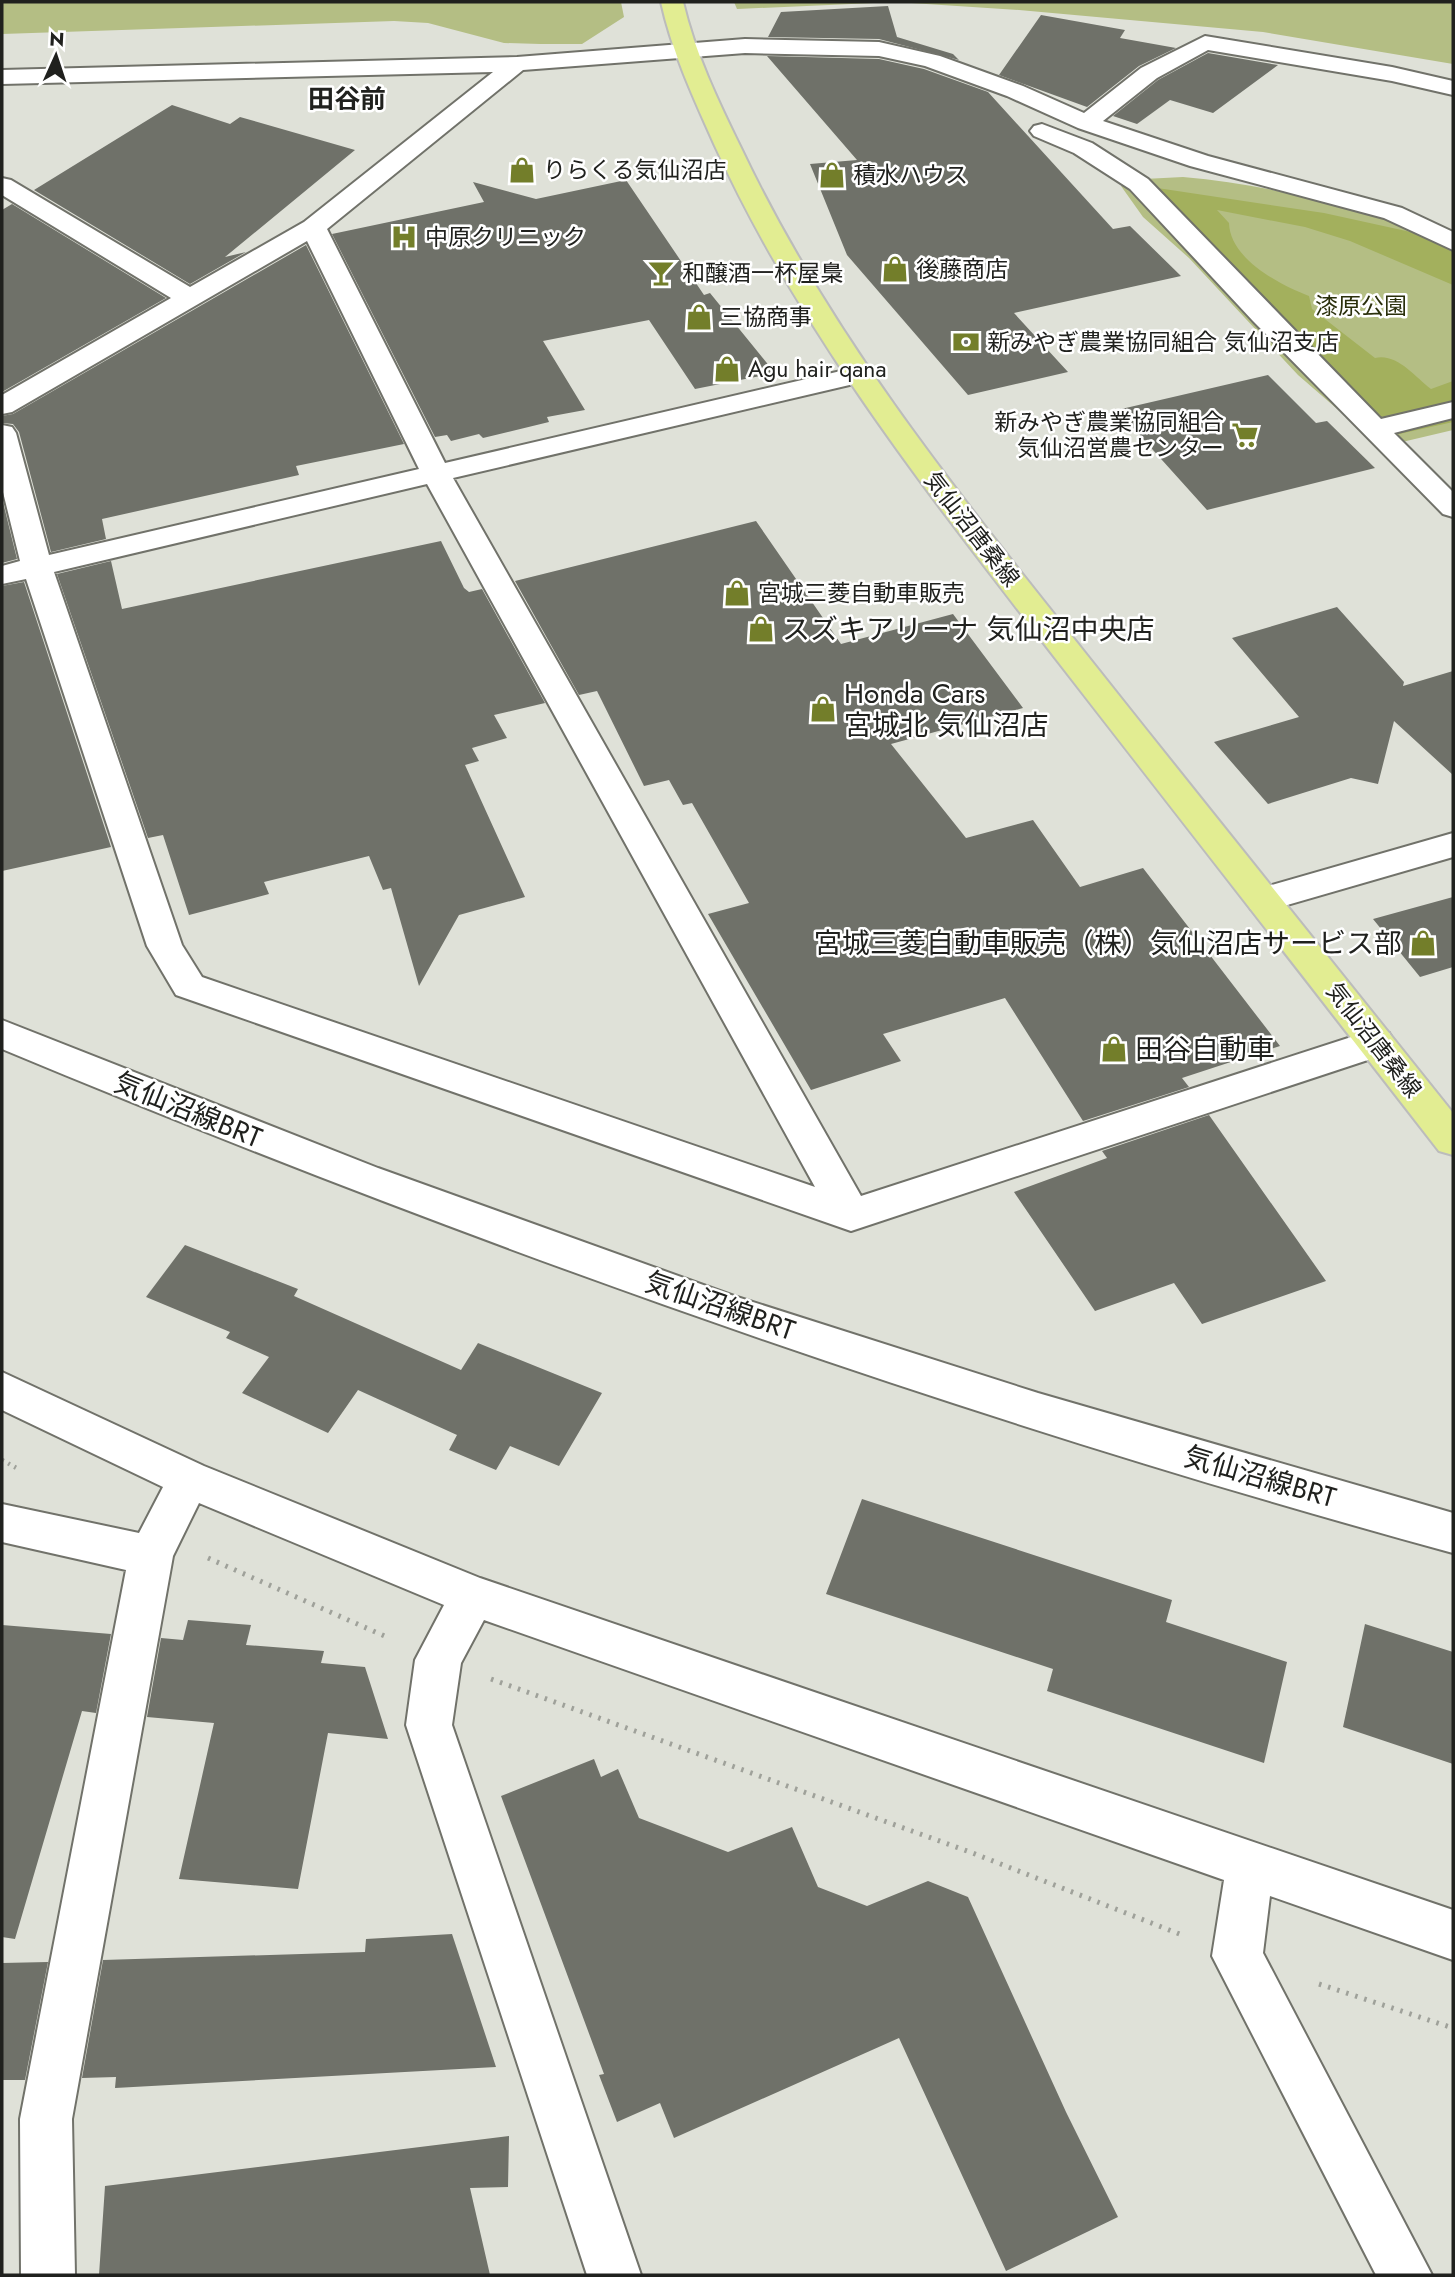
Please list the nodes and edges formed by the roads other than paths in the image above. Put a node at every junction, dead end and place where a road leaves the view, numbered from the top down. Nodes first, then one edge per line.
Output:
1 (672, 4) edge
2 (686, 50) junction
3 (517, 64) junction
4 (2, 77) edge
5 (1453, 88) edge
6 (1086, 123) junction
7 (1025, 124) dead end
8 (2, 185) edge
9 (313, 227) junction
10 (1446, 238) edge
11 (190, 298) junction
12 (858, 375) junction
13 (2, 406) edge
14 (1453, 410) edge
15 (1374, 429) junction
16 (2, 433) edge
17 (436, 474) junction
18 (1453, 508) edge
19 (37, 566) junction
20 (2, 575) edge
21 (1453, 845) edge
22 (1263, 900) junction
23 (2, 1034) edge
24 (1376, 1043) junction
25 (1453, 1140) edge
26 (851, 1215) junction
27 (2, 1390) edge
28 (189, 1479) junction
29 (2, 1523) edge
30 (1453, 1533) edge
31 (155, 1546) junction
32 (472, 1596) junction
33 (1250, 1867) junction
34 (1453, 1935) edge
35 (48, 2275) edge
36 (614, 2275) edge
37 (1405, 2275) edge

1 - 2 main road, 気仙沼唐桑線
2 - 3 street
2 - 6 street
2 - 12 main road, 気仙沼唐桑線
3 - 4 street
3 - 9 street
5 - 6 street
6 - 10 street
7 - 15 street
8 - 11 street
9 - 11 street
9 - 17 street
11 - 13 street
12 - 17 street
12 - 22 main road, 気仙沼唐桑線
14 - 15 street
15 - 18 street
16 - 19 street
17 - 19 street
17 - 26 street
19 - 20 street
19 - 26 street
21 - 22 street
22 - 24 main road, 気仙沼唐桑線
23 - 30 street, 気仙沼線BRT
24 - 25 main road, 気仙沼唐桑線
24 - 26 street
27 - 28 street
28 - 31 street
28 - 32 street
29 - 31 street
31 - 35 street
32 - 33 street
32 - 36 street
33 - 34 street
33 - 37 street

